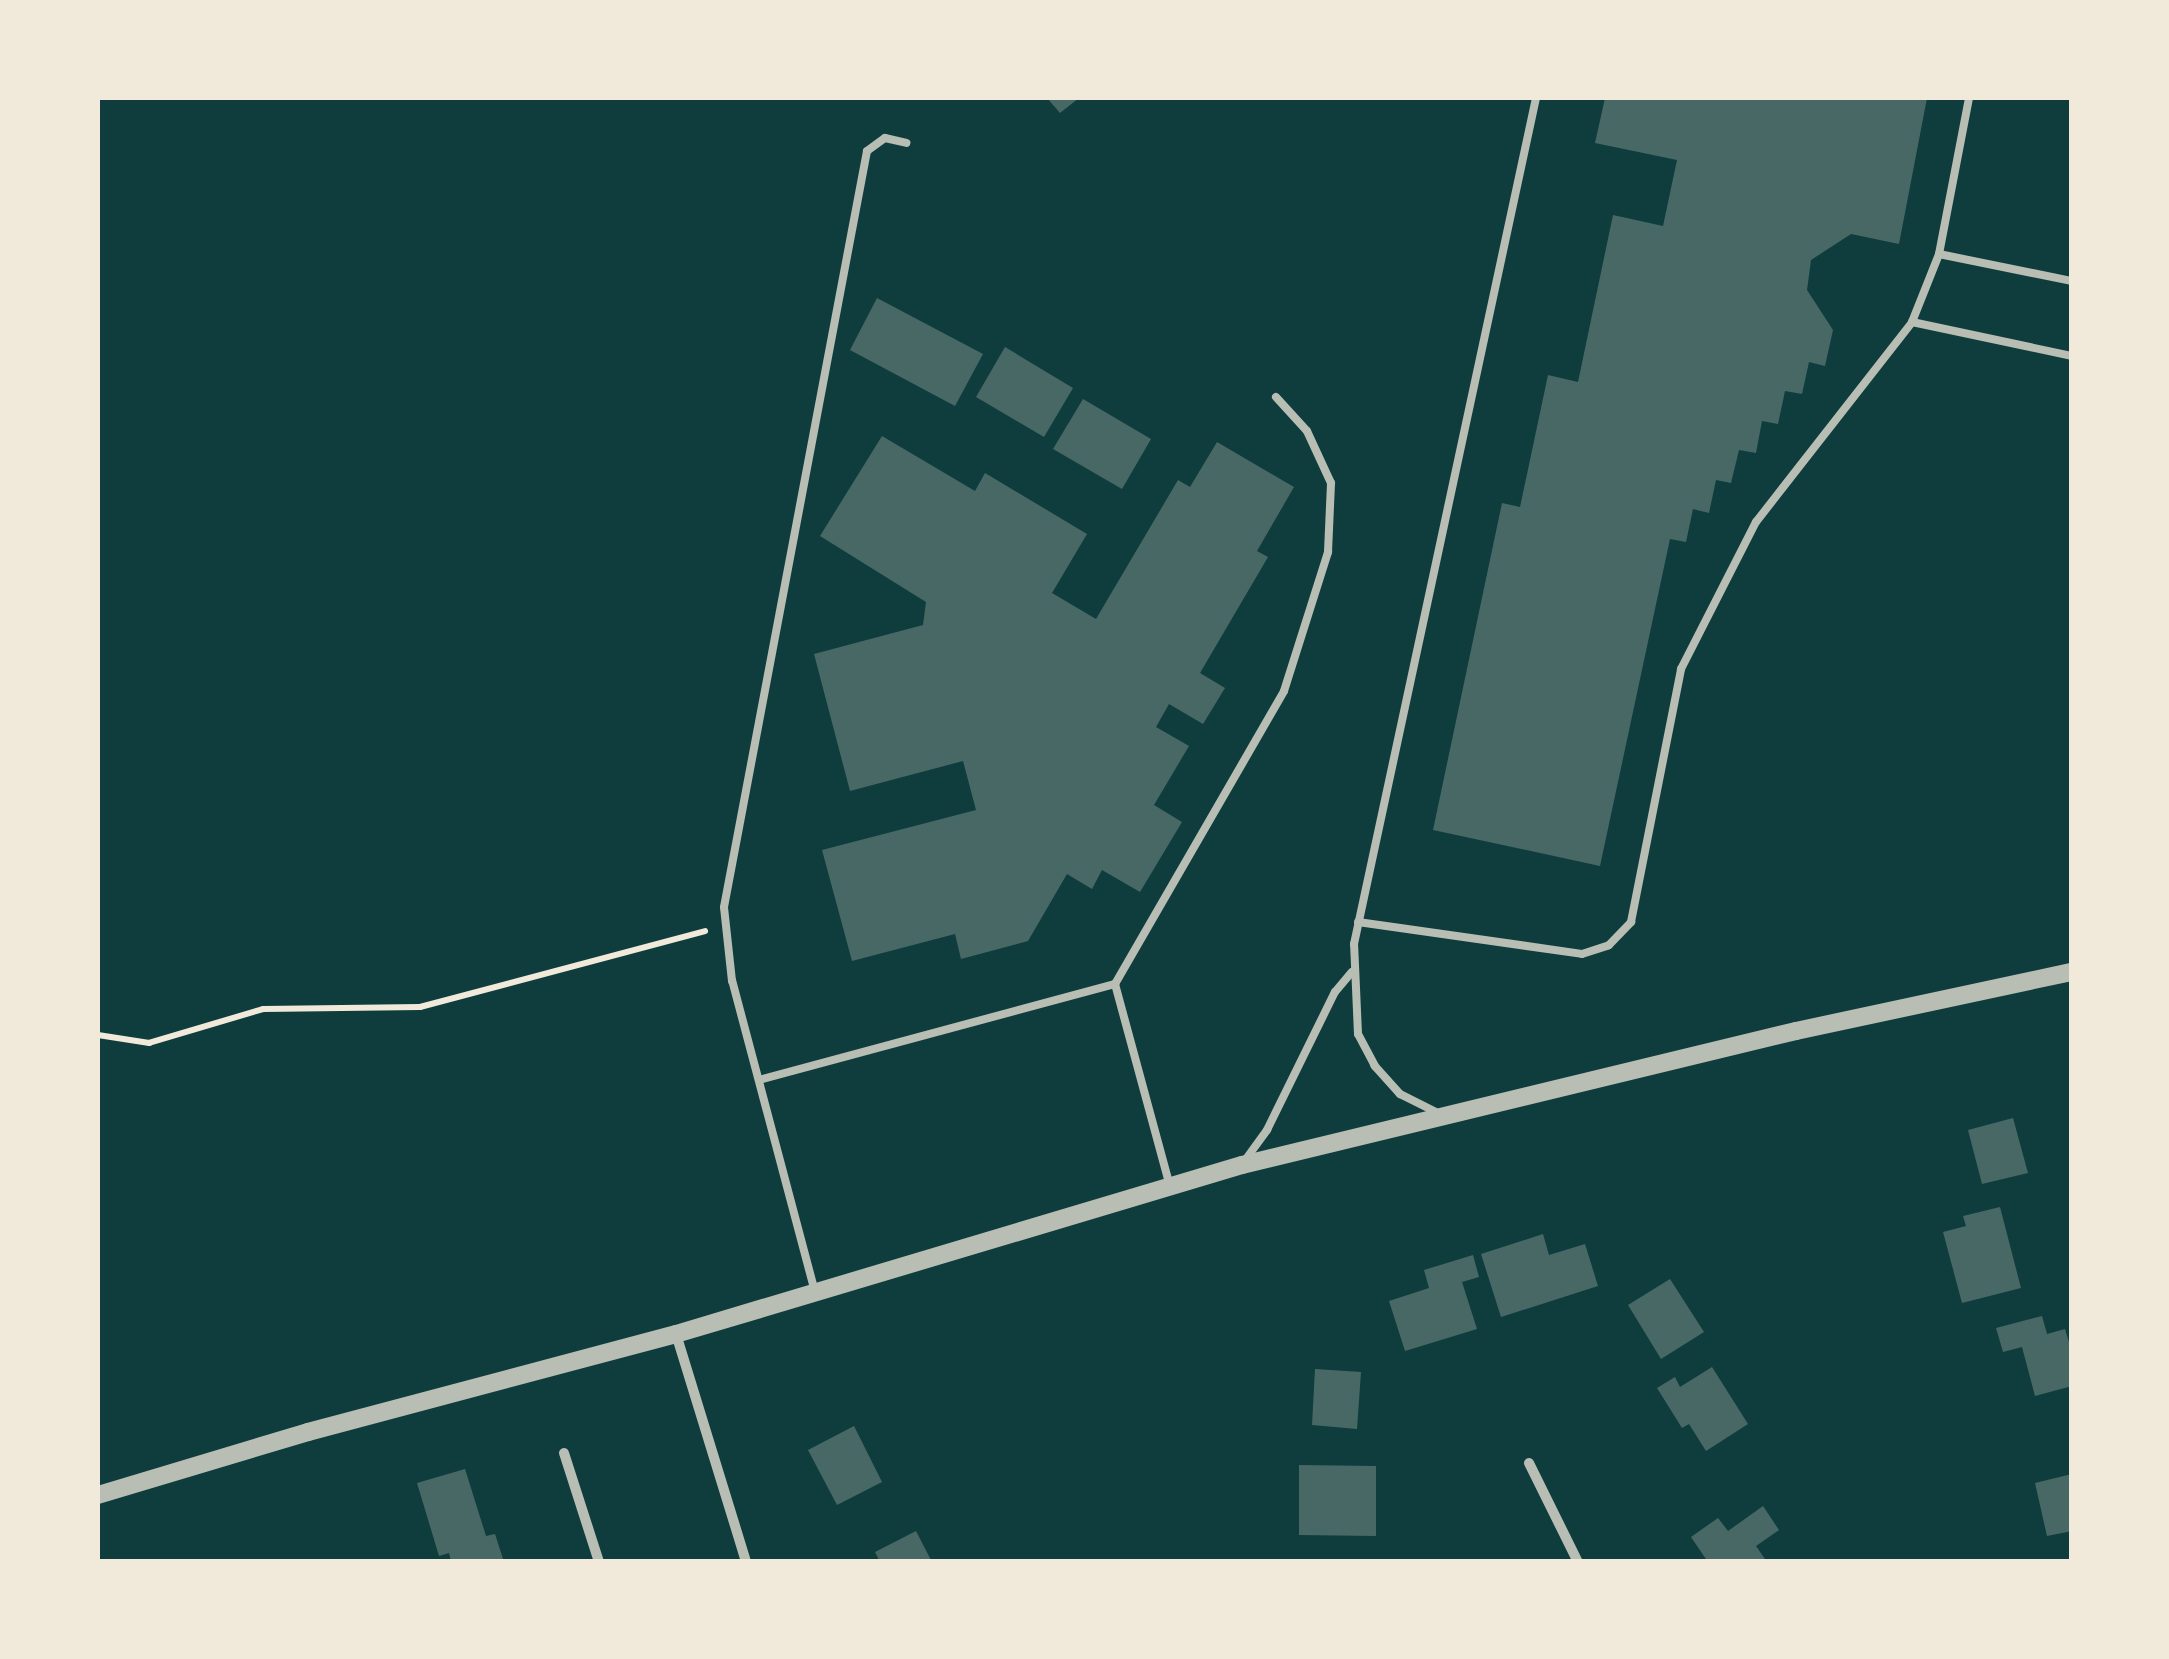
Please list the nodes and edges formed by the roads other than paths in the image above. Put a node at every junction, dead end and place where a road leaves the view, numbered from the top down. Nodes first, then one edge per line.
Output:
1 (1536, 98) edge
2 (1969, 98) edge
3 (906, 143) dead end
4 (1939, 254) junction
5 (2072, 281) edge
6 (1912, 322) junction
7 (2072, 356) edge
8 (1276, 398) dead end
9 (1358, 922) junction
10 (1352, 972) junction
11 (2072, 972) edge
12 (1115, 984) junction
13 (758, 1080) junction
14 (1444, 1116) junction
15 (1242, 1165) junction
16 (1170, 1186) junction
17 (814, 1292) junction
18 (676, 1334) junction
19 (564, 1453) dead end
20 (1530, 1462) dead end
21 (98, 1495) edge
22 (599, 1562) edge
23 (746, 1562) edge
24 (1578, 1562) edge

1 - 9 lane
2 - 4 lane
3 - 13 lane
4 - 5 lane
4 - 6 lane
6 - 7 lane
6 - 9 lane
8 - 12 lane
9 - 10 lane
10 - 14 lane
10 - 15 lane
11 - 14 street
12 - 13 lane
12 - 16 lane
13 - 17 lane
14 - 15 street
15 - 16 street
16 - 17 street
17 - 18 street
18 - 21 street
18 - 23 street
19 - 22 street
20 - 24 street

